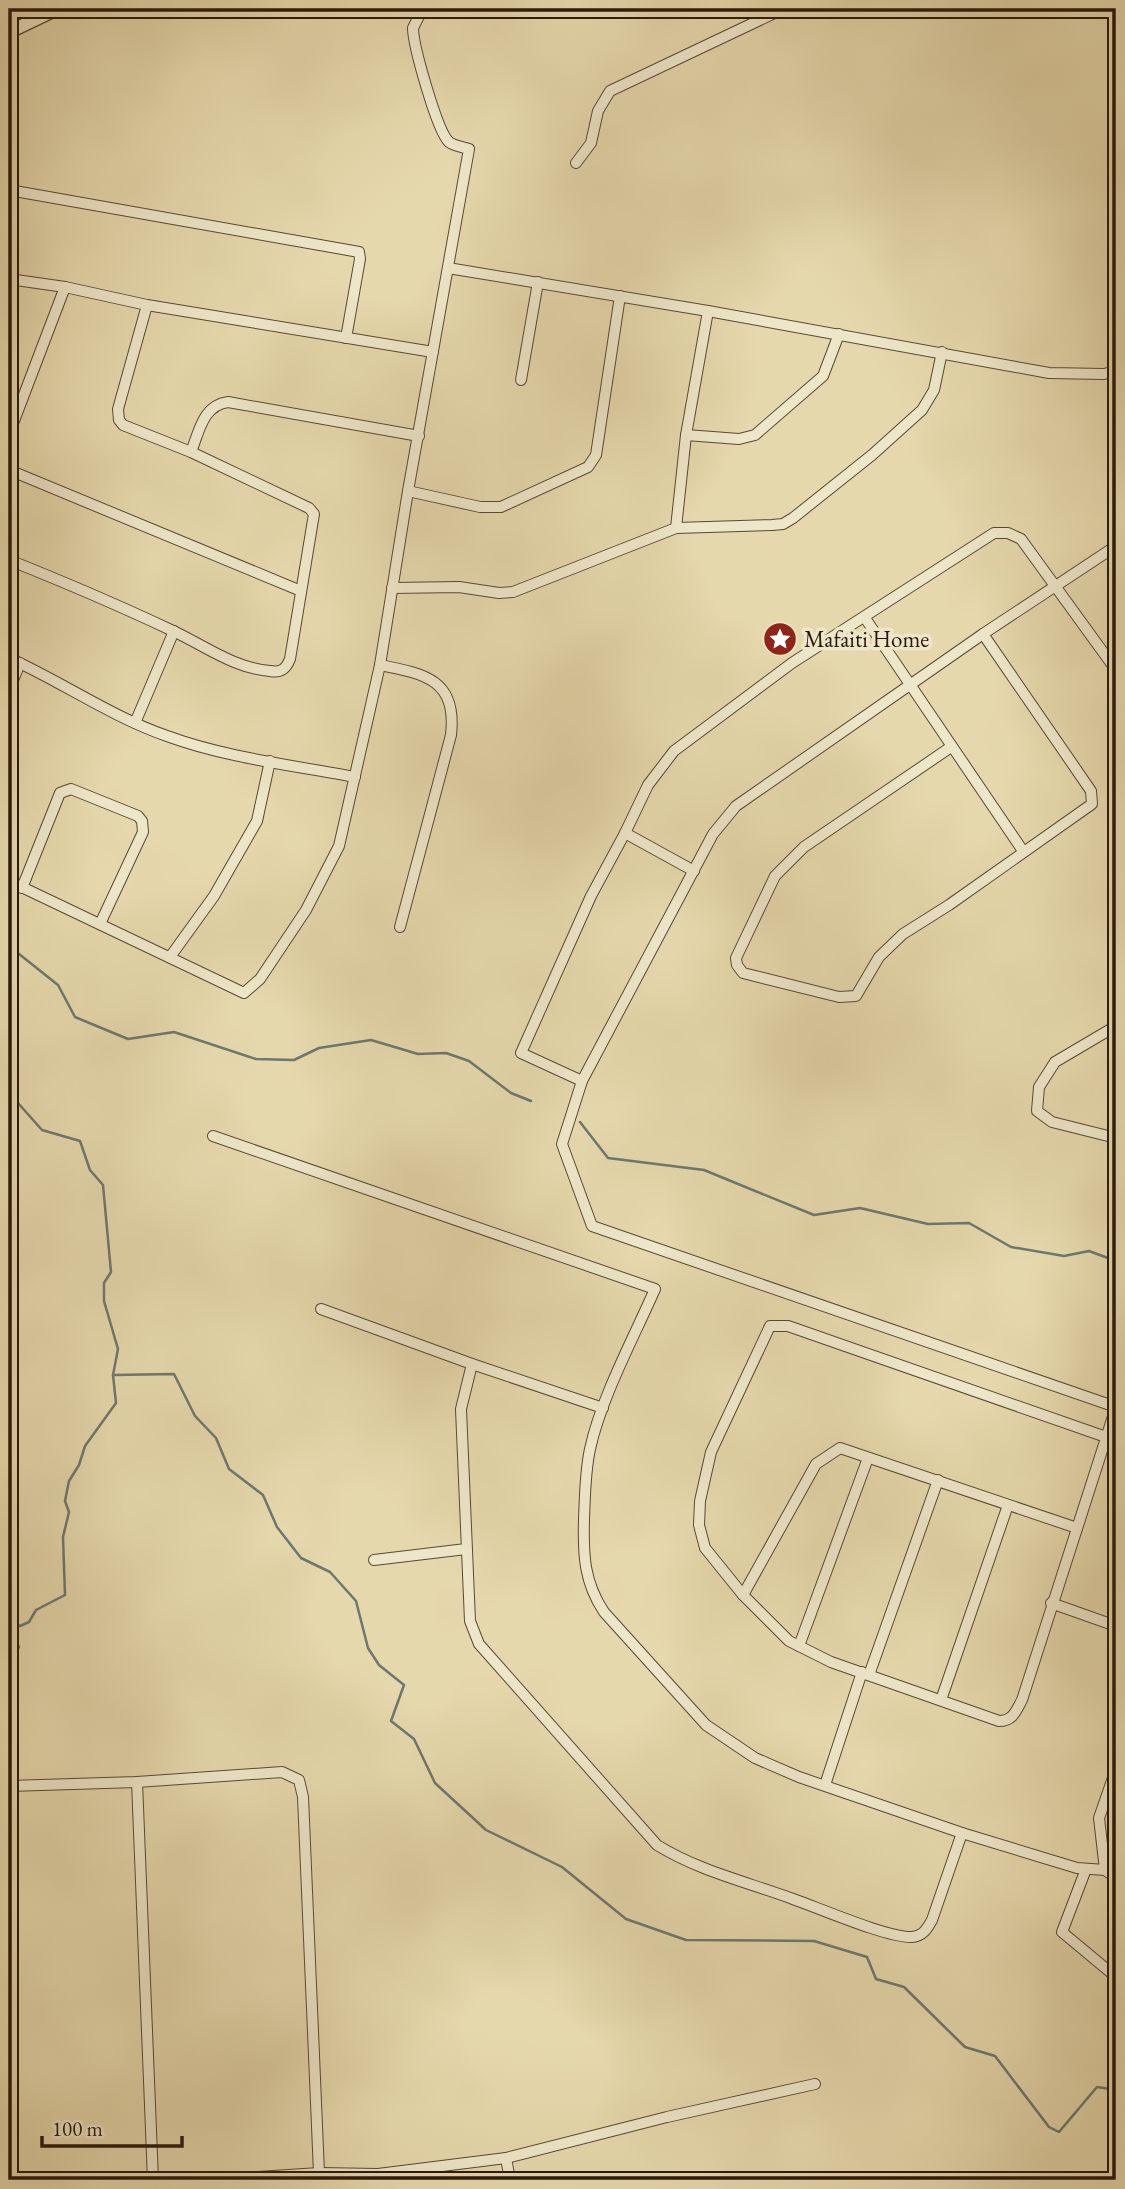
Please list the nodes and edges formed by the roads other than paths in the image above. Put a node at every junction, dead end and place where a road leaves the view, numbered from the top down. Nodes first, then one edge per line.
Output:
1 (57, 9) edge
2 (431, 9) edge
3 (783, 9) edge
4 (9, 32) edge
5 (576, 163) dead end
6 (9, 190) edge
7 (448, 268) junction
8 (9, 279) edge
9 (538, 282) junction
10 (65, 287) junction
11 (620, 296) junction
12 (147, 305) junction
13 (708, 311) junction
14 (839, 334) junction
15 (345, 338) junction
16 (433, 352) junction
17 (942, 352) junction
18 (1116, 371) edge
19 (521, 380) dead end
20 (9, 434) edge
21 (686, 435) junction
22 (419, 436) junction
23 (191, 452) junction
24 (9, 470) edge
25 (408, 491) junction
26 (676, 528) junction
27 (1116, 546) edge
28 (9, 560) edge
29 (1056, 587) junction
30 (392, 588) junction
31 (301, 591) junction
32 (864, 618) junction
33 (174, 631) junction
34 (983, 634) junction
35 (9, 658) edge
36 (20, 663) junction
37 (380, 665) junction
38 (1116, 670) edge
39 (911, 685) junction
40 (9, 690) edge
41 (135, 723) junction
42 (951, 747) junction
43 (270, 761) junction
44 (355, 777) junction
45 (625, 833) junction
46 (1023, 851) junction
47 (694, 871) junction
48 (9, 881) edge
49 (22, 888) junction
50 (100, 924) junction
51 (400, 927) dead end
52 (170, 957) junction
53 (1116, 1026) edge
54 (582, 1081) junction
55 (213, 1136) dead end
56 (1116, 1138) edge
57 (321, 1309) dead end
58 (471, 1364) junction
59 (1116, 1407) edge
60 (603, 1408) junction
61 (1106, 1437) junction
62 (869, 1458) junction
63 (938, 1480) junction
64 (1007, 1505) junction
65 (1077, 1528) junction
66 (466, 1549) junction
67 (374, 1560) dead end
68 (743, 1595) junction
69 (1051, 1603) junction
70 (1116, 1626) edge
71 (799, 1646) junction
72 (865, 1674) junction
73 (941, 1700) junction
74 (1116, 1769) edge
75 (137, 1782) junction
76 (825, 1785) junction
77 (9, 1786) edge
78 (962, 1833) junction
79 (1086, 1869) junction
80 (1105, 1870) junction
81 (1116, 1878) edge
82 (1116, 1977) edge
83 (815, 2084) dead end
84 (506, 2158) junction
85 (319, 2173) junction
86 (378, 2177) edge
87 (153, 2180) edge
88 (219, 2180) edge
89 (510, 2180) edge

1 - 4 street
2 - 7 street
3 - 5 street
6 - 15 street
7 - 9 street
7 - 16 street
8 - 10 street
9 - 11 street
9 - 19 street
10 - 12 street
10 - 20 street
11 - 13 street
11 - 25 street
12 - 15 street
12 - 23 street
13 - 14 street
13 - 21 street
14 - 17 street
14 - 21 street
15 - 16 street
16 - 22 street
17 - 18 street
17 - 26 street
21 - 26 street
22 - 23 street
22 - 25 street
23 - 31 street
24 - 31 street
25 - 30 street
26 - 30 street
27 - 29 street
28 - 33 street
29 - 32 street
29 - 34 street
29 - 38 street
30 - 37 street
31 - 33 street
32 - 39 street
32 - 45 street
33 - 41 street
34 - 39 street
34 - 46 street
35 - 36 street
36 - 40 street
36 - 41 street
37 - 44 street
37 - 51 street
39 - 42 street
39 - 47 street
41 - 43 street
42 - 46 street
42 - 46 street
43 - 44 street
43 - 52 street
44 - 52 street
45 - 47 street
45 - 54 street
47 - 54 street
48 - 49 street
49 - 50 street
49 - 50 street
50 - 52 street
53 - 56 street
54 - 59 street
55 - 60 street
57 - 58 street
58 - 60 street
58 - 66 street
59 - 61 street
60 - 76 street
61 - 65 street
61 - 68 street
62 - 63 street
62 - 68 street
62 - 71 street
63 - 64 street
63 - 72 street
64 - 65 street
64 - 73 street
65 - 69 street
66 - 67 street
66 - 78 street
68 - 71 street
69 - 70 street
69 - 73 street
71 - 72 street
72 - 73 street
72 - 76 street
74 - 80 street
75 - 77 street
75 - 85 street
75 - 87 street
76 - 78 street
78 - 79 street
79 - 80 street
79 - 82 street
80 - 81 street
83 - 84 street
84 - 86 street
84 - 89 street
85 - 86 street
85 - 88 street

